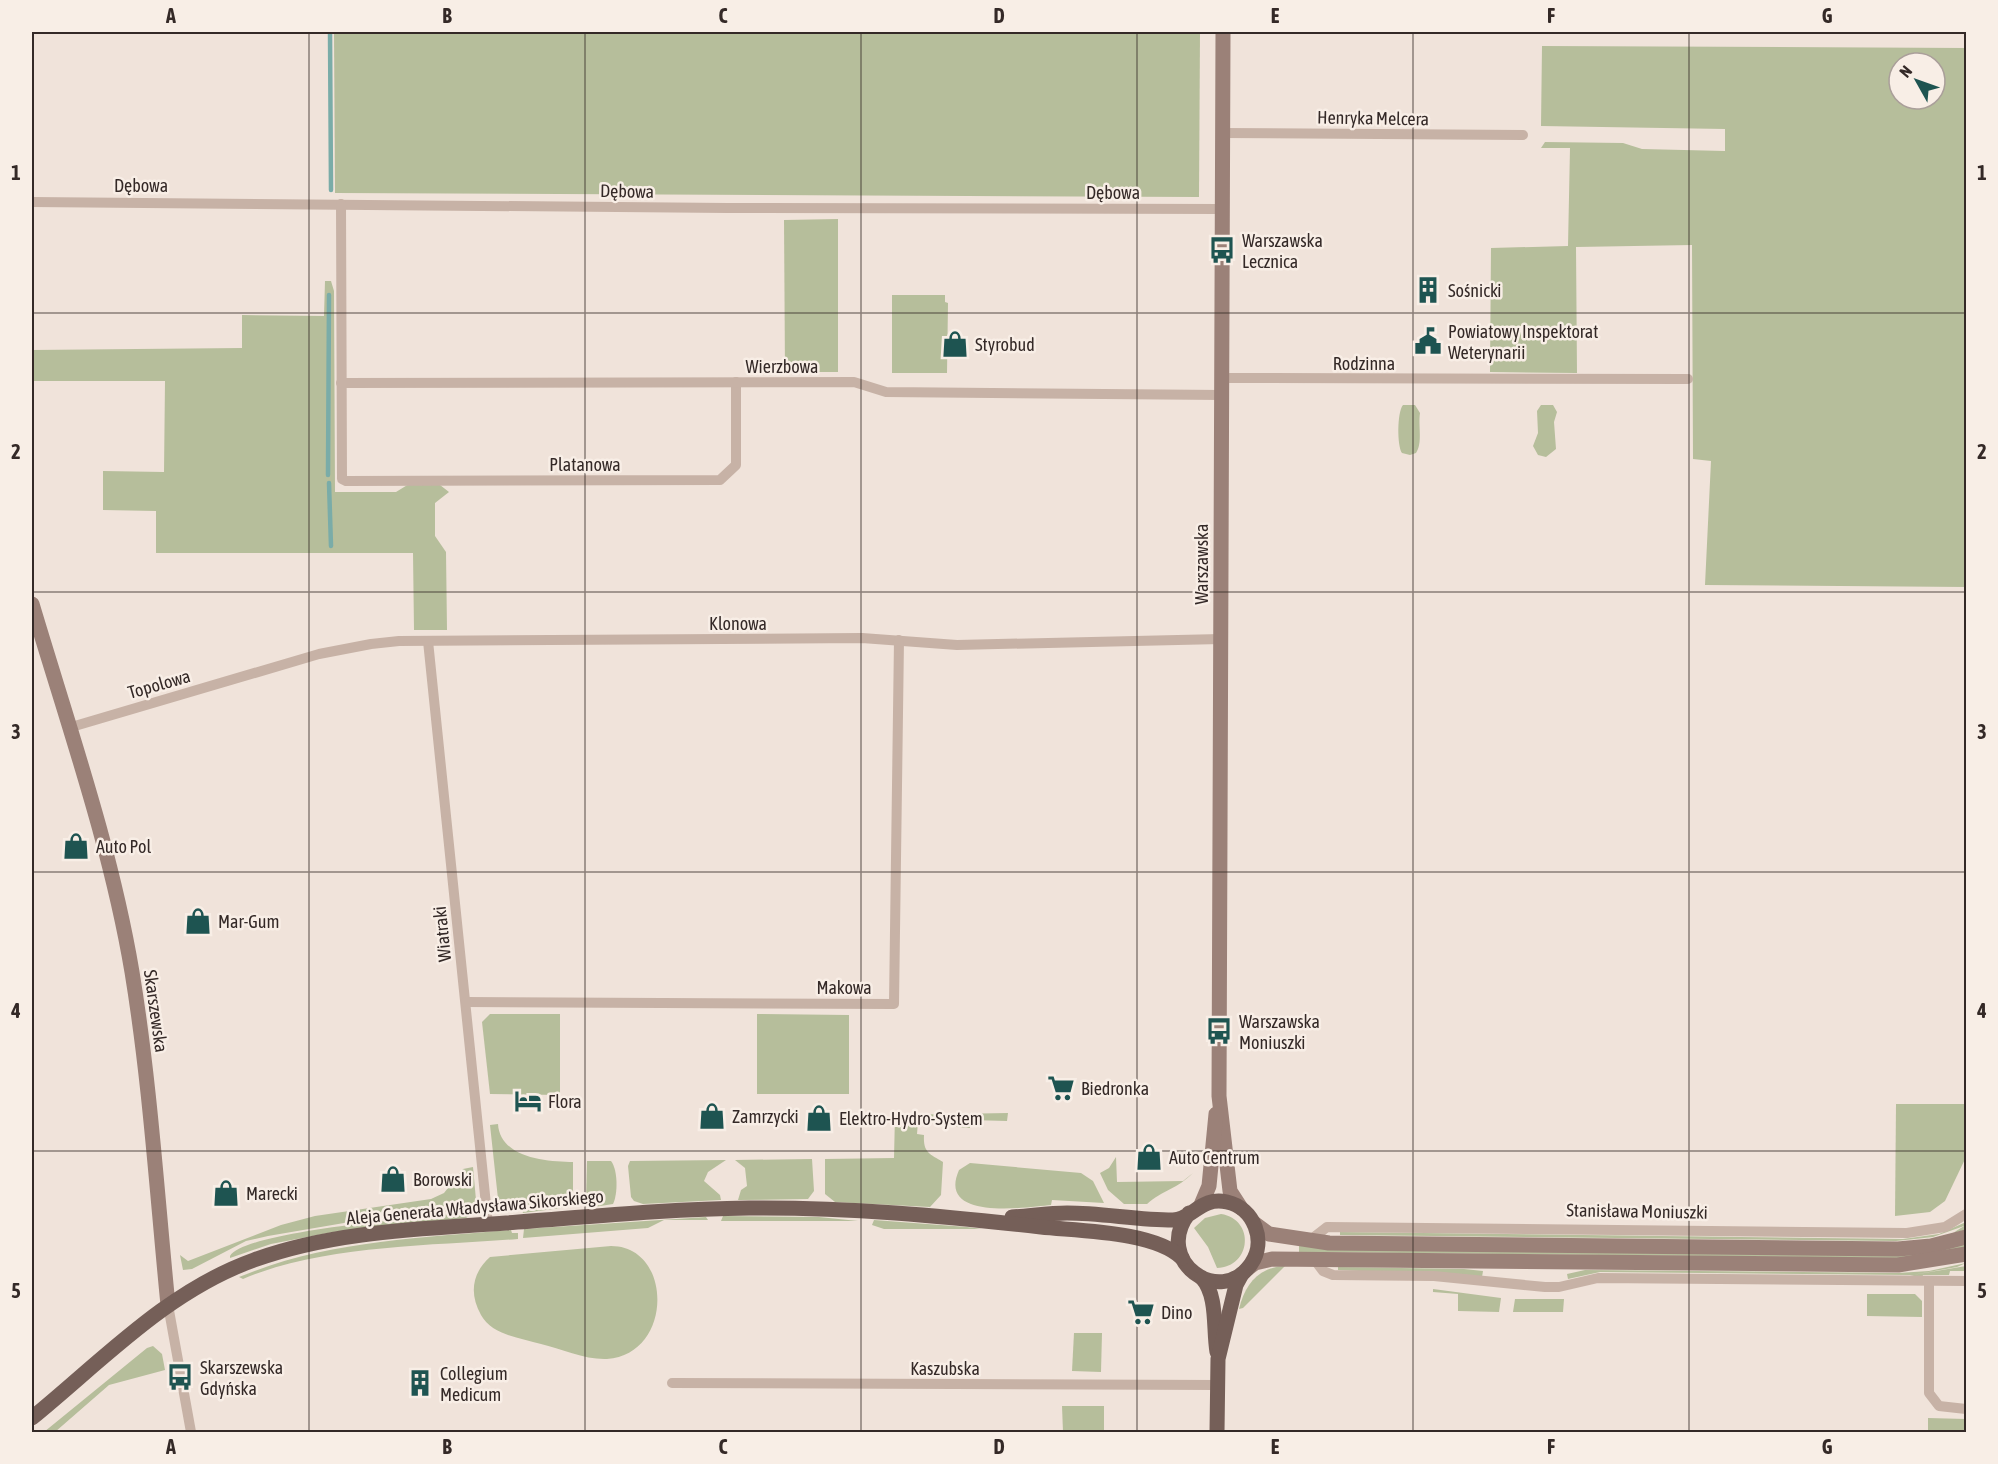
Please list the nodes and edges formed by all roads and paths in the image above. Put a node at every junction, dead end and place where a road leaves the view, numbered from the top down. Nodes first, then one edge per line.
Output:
1 (1223, 32) edge
2 (1222, 133) junction
3 (1523, 135) dead end
4 (32, 201) edge
5 (341, 204) junction
6 (1222, 208) junction
7 (1222, 378) junction
8 (1688, 379) dead end
9 (736, 382) junction
10 (341, 383) junction
11 (1222, 395) junction
12 (32, 604) edge
13 (1221, 639) junction
14 (899, 640) junction
15 (428, 641) junction
16 (258, 672) joint
17 (68, 728) junction
18 (466, 1002) junction
19 (1219, 1096) junction
20 (1241, 1208) junction
21 (1195, 1209) junction
22 (1966, 1214) edge
23 (976, 1220) junction
24 (1254, 1223) junction
25 (488, 1224) junction
26 (1966, 1237) edge
27 (1309, 1241) junction
28 (1966, 1254) edge
29 (1182, 1258) junction
30 (1314, 1259) junction
31 (1244, 1271) junction
32 (1202, 1278) junction
33 (1929, 1281) junction
34 (1966, 1281) edge
35 (168, 1305) junction
36 (1218, 1359) junction
37 (672, 1383) dead end
38 (1218, 1385) junction
39 (1966, 1409) edge
40 (32, 1418) edge
41 (191, 1432) edge
42 (1217, 1432) edge

1 - 2 main road, Warszawska
2 - 3 street, Henryka Melcera
2 - 6 main road, Warszawska
4 - 5 street, Dębowa
5 - 6 street, Dębowa
5 - 10 street
6 - 7 main road, Warszawska
7 - 8 street, Rodzinna
7 - 11 main road, Warszawska
9 - 10 street, Wierzbowa
9 - 10 street, Platanowa
9 - 11 street, Wierzbowa
11 - 13 main road, Warszawska
12 - 17 main road, Skarszewska
13 - 14 street, Klonowa
13 - 19 main road, Warszawska
14 - 15 street, Klonowa
14 - 18 street, Makowa
15 - 16 street, Klonowa
15 - 18 street, Wiatraki
16 - 17 street, Topolowa
17 - 35 main road, Skarszewska
18 - 25 street, Wiatraki
19 - 20 main road, Warszawska
19 - 21 main road, Warszawska
20 - 21 main road
20 - 24 main road
21 - 23 main road, Aleja Generała Władysława Sikorskiego
21 - 29 main road
22 - 27 street, Stanisława Moniuszki
23 - 25 main road, Aleja Generała Władysława Sikorskiego
23 - 29 main road, Aleja Generała Władysława Sikorskiego
24 - 27 main road, Stanisława Moniuszki
24 - 31 main road
25 - 35 main road, Aleja Generała Władysława Sikorskiego
26 - 27 main road, Stanisława Moniuszki
28 - 30 main road
29 - 32 main road
30 - 31 main road
30 - 33 street
31 - 32 main road
31 - 36 main road
32 - 36 main road
33 - 34 street
33 - 39 street
35 - 40 main road, Aleja Generała Władysława Sikorskiego
35 - 41 street, Skarszewska
36 - 38 main road
37 - 38 street, Kaszubska
38 - 42 main road

